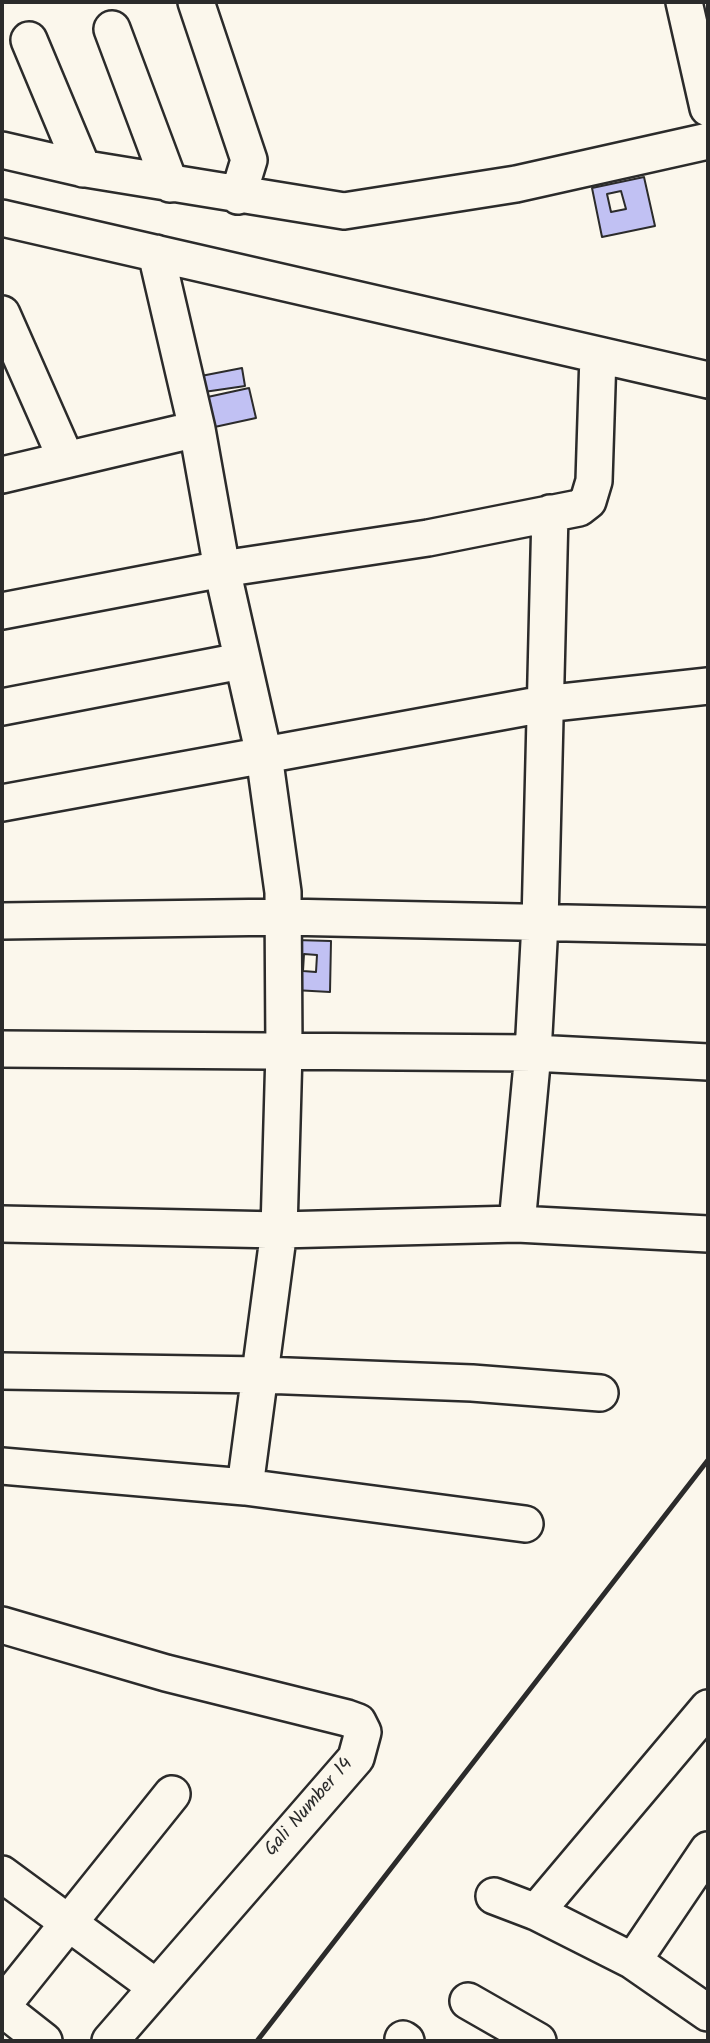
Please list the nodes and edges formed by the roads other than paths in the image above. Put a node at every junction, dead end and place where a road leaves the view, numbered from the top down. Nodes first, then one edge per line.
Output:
1 (196, 2) edge
2 (694, 16) edge
3 (112, 29) dead end
4 (29, 40) dead end
5 (708, 108) edge
6 (708, 141) edge
7 (2, 150) edge
8 (83, 169) junction
9 (170, 184) junction
10 (238, 197) junction
11 (2, 218) edge
12 (156, 253) junction
13 (5, 332) edge
14 (598, 355) junction
15 (708, 380) edge
16 (197, 429) junction
17 (66, 459) junction
18 (2, 475) edge
19 (550, 513) junction
20 (222, 569) junction
21 (2, 611) edge
22 (241, 661) junction
23 (708, 686) edge
24 (544, 704) junction
25 (2, 707) edge
26 (264, 755) junction
27 (2, 803) edge
28 (284, 917) junction
29 (2, 921) edge
30 (540, 923) junction
31 (708, 926) edge
32 (2, 1049) edge
33 (284, 1051) junction
34 (533, 1053) junction
35 (708, 1062) edge
36 (2, 1224) edge
37 (517, 1224) junction
38 (279, 1230) junction
39 (708, 1234) edge
40 (2, 1371) edge
41 (262, 1375) junction
42 (600, 1392) dead end
43 (2, 1466) edge
44 (245, 1487) junction
45 (525, 1524) dead end
46 (2, 1625) edge
47 (708, 1708) edge
48 (172, 1794) dead end
49 (708, 1850) edge
50 (2, 1874) edge
51 (494, 1896) dead end
52 (536, 1912) junction
53 (67, 1924) junction
54 (633, 1961) junction
55 (156, 1987) junction
56 (468, 2001) dead end
57 (2, 2007) edge
58 (708, 2013) edge
59 (44, 2041) edge
60 (110, 2041) edge
61 (538, 2041) edge

1 - 10 street
2 - 5 street
3 - 9 street
4 - 8 street
6 - 10 street
7 - 8 street
8 - 9 street
9 - 10 street
11 - 12 street
12 - 14 street
12 - 16 street
13 - 17 street
14 - 15 street
14 - 19 street
16 - 17 street
16 - 20 street
17 - 18 street
19 - 20 street
19 - 24 street
20 - 21 street
20 - 22 street
22 - 25 street
22 - 26 street
23 - 24 street
24 - 26 street
24 - 30 street
26 - 27 street
26 - 28 street
28 - 29 street
28 - 30 street
28 - 33 street
30 - 31 street
30 - 34 street
32 - 33 street
33 - 34 street
33 - 38 street
34 - 35 street
34 - 37 street
36 - 38 street
37 - 38 street
37 - 39 street
38 - 41 street
40 - 41 street
41 - 42 street
41 - 44 street
43 - 44 street
44 - 45 street
46 - 55 street, Gali Number 14
47 - 52 street
48 - 53 street
49 - 54 street
50 - 53 street
51 - 52 street
52 - 54 street
53 - 55 street
53 - 57 street
54 - 58 street
55 - 60 street, Gali Number 14
56 - 61 street
57 - 59 street

